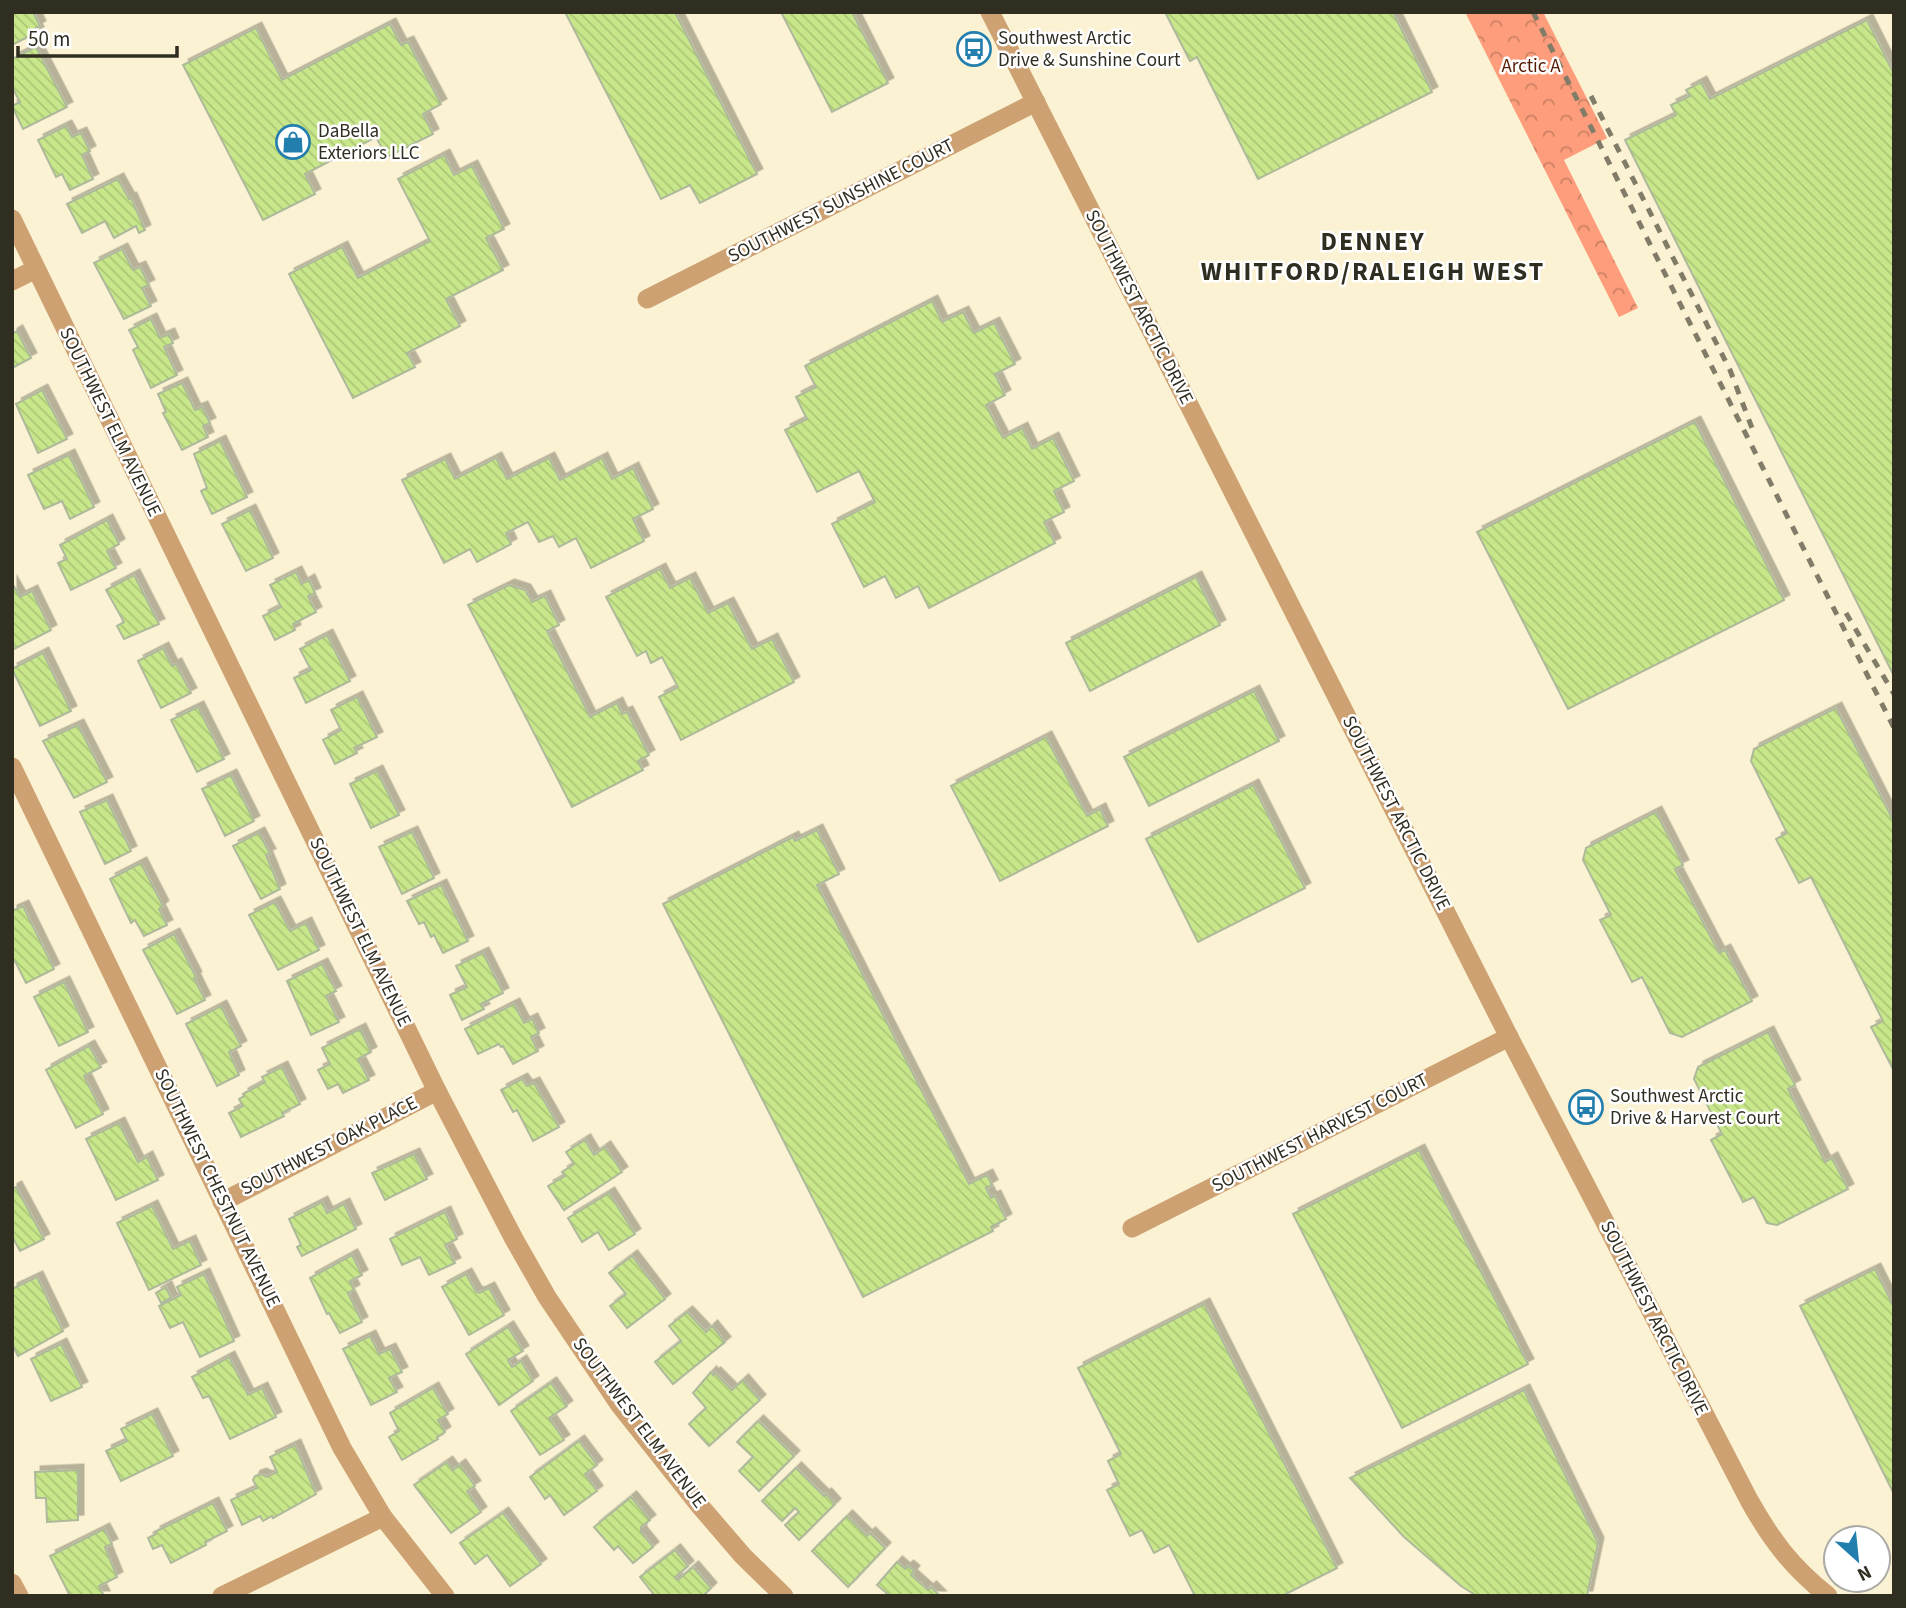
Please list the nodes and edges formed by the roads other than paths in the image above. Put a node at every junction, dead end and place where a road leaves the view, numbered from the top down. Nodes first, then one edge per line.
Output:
1 (990, 12) edge
2 (1036, 102) junction
3 (12, 219) edge
4 (36, 269) junction
5 (12, 281) edge
6 (647, 299) dead end
7 (12, 767) edge
8 (1509, 1037) junction
9 (437, 1091) junction
10 (222, 1202) junction
11 (1132, 1228) dead end
12 (383, 1517) junction
13 (12, 1583) edge
14 (19, 1596) edge
15 (222, 1596) edge
16 (445, 1596) edge
17 (784, 1596) edge
18 (1828, 1596) edge

1 - 2 street, SOUTHWEST ARCTIC DRIVE
2 - 6 street, SOUTHWEST SUNSHINE COURT
2 - 8 street, SOUTHWEST ARCTIC DRIVE
3 - 4 street, SOUTHWEST ELM AVENUE
4 - 5 street
4 - 9 street, SOUTHWEST ELM AVENUE
7 - 10 street, SOUTHWEST CHESTNUT AVENUE
8 - 11 street, SOUTHWEST HARVEST COURT
8 - 18 street, SOUTHWEST ARCTIC DRIVE
9 - 10 street, SOUTHWEST OAK PLACE
9 - 17 street, SOUTHWEST ELM AVENUE
10 - 12 street, SOUTHWEST CHESTNUT AVENUE
12 - 15 street
12 - 16 street, SOUTHWEST CHESTNUT AVENUE
13 - 14 street

